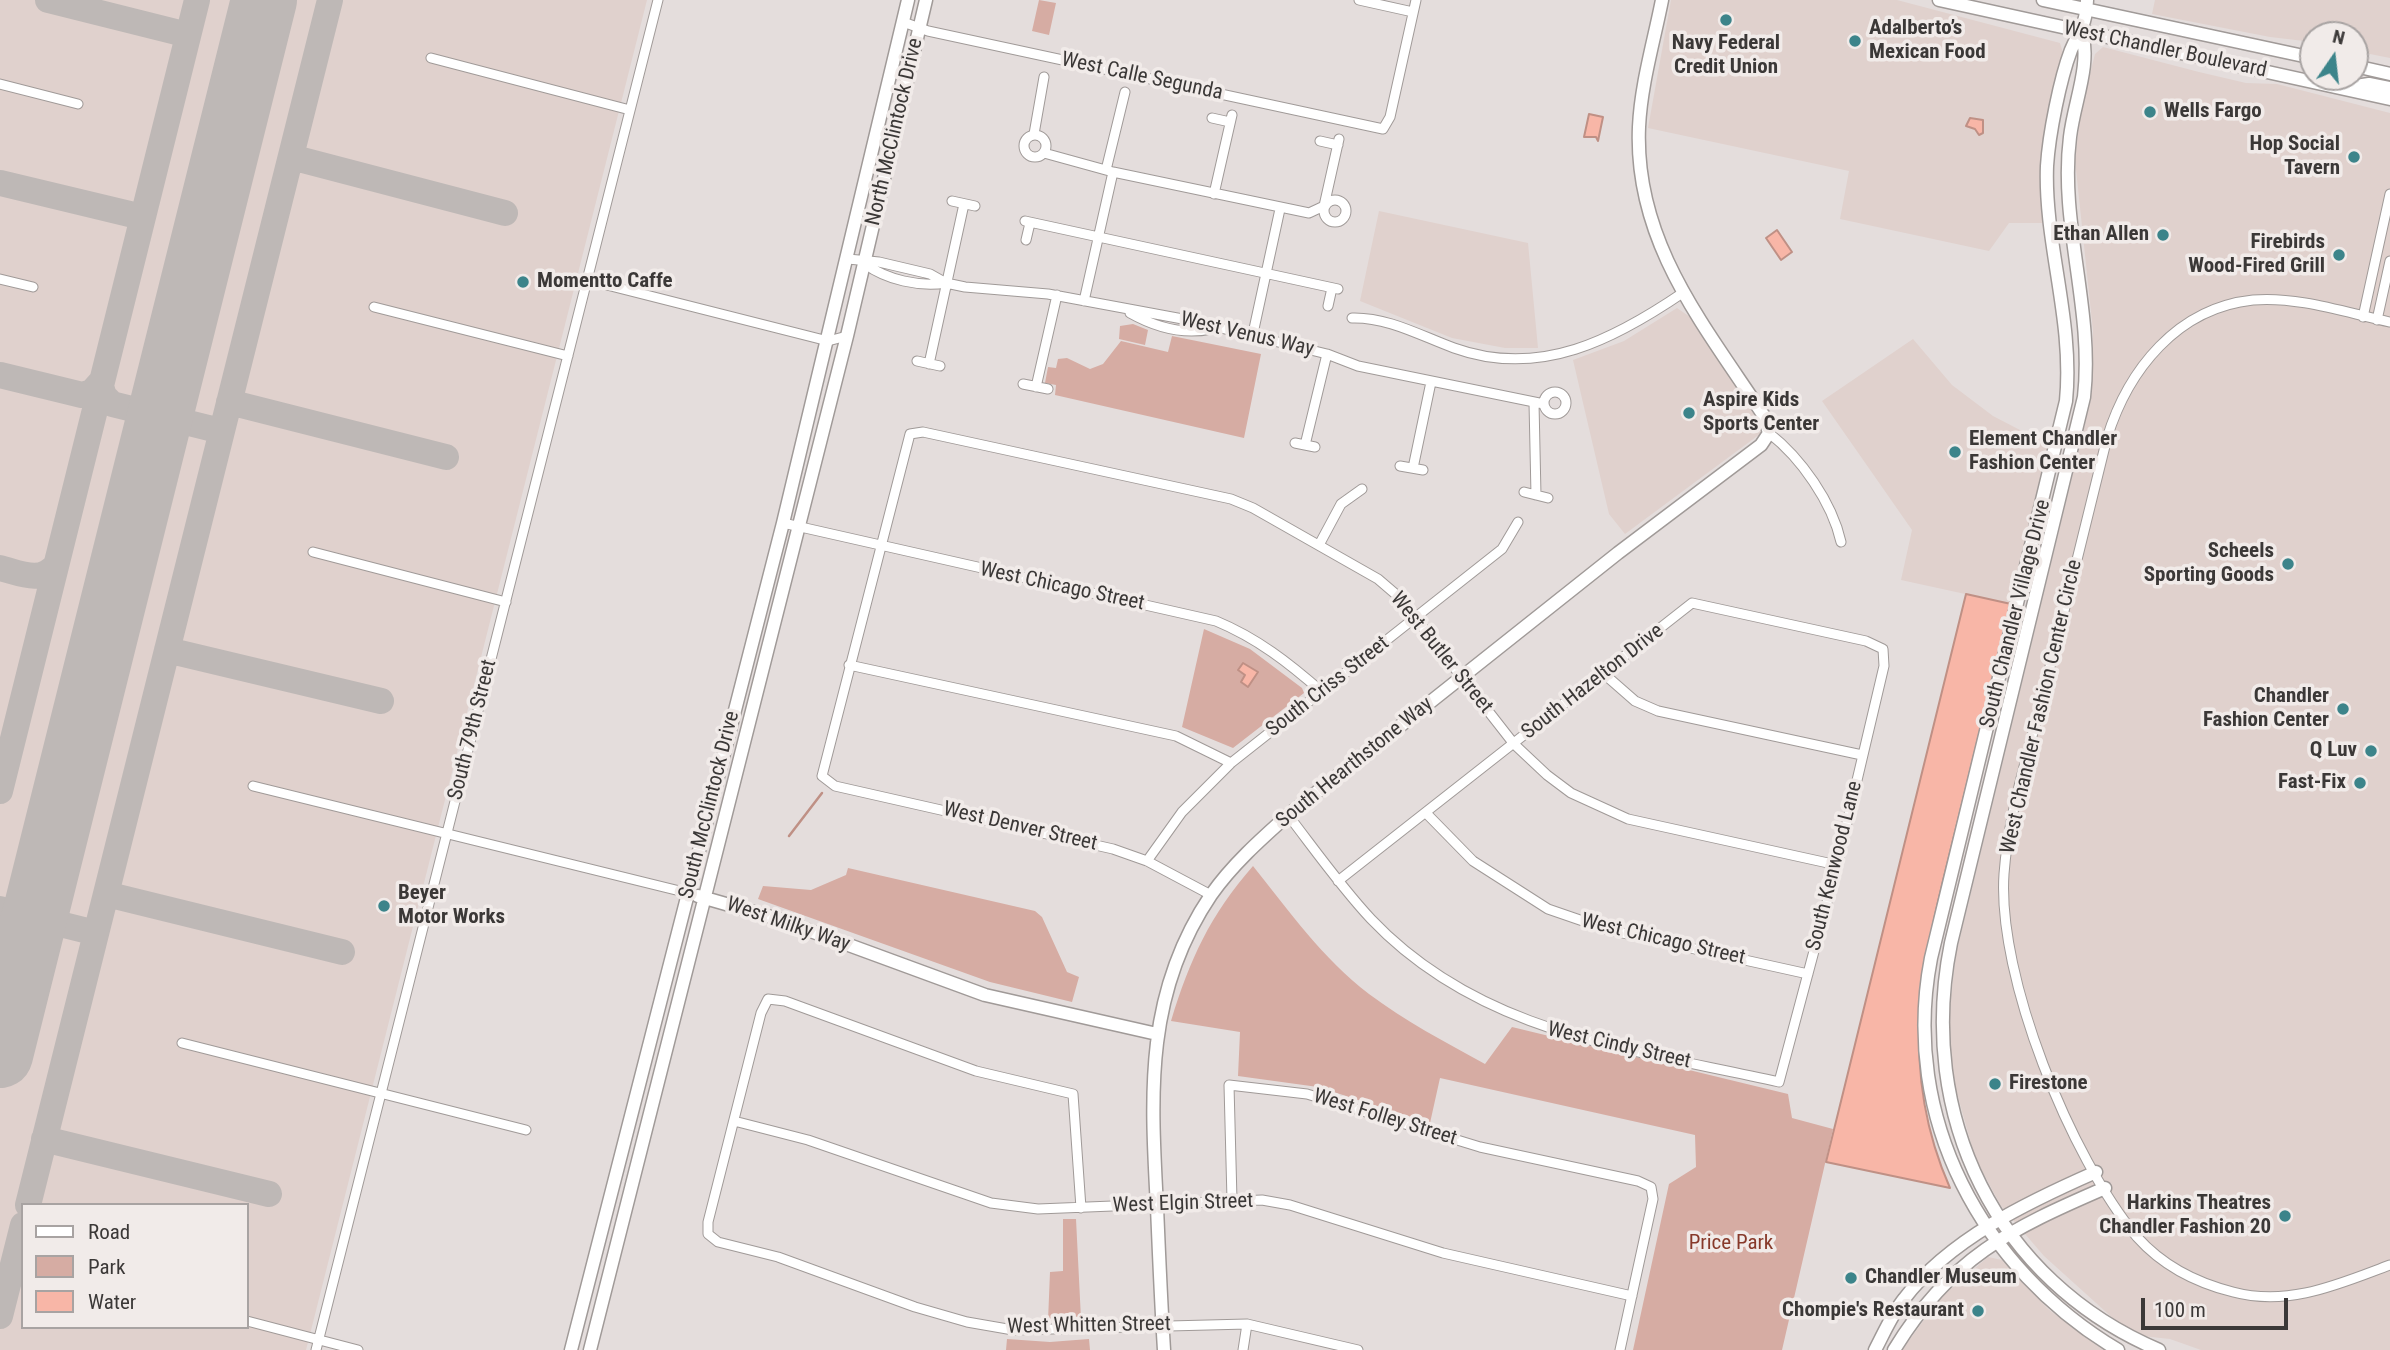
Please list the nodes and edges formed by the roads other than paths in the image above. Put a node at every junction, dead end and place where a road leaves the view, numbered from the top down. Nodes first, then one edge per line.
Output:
1 (657, 0) edge
2 (908, 0) edge
3 (926, 0) edge
4 (1359, 0) edge
5 (1416, 0) edge
6 (1662, 0) edge
7 (1940, 0) edge
8 (2043, 0) edge
9 (2087, 5) edge
10 (1413, 12) junction
11 (903, 22) junction
12 (919, 29) junction
13 (2082, 32) junction
14 (2299, 55) edge
15 (432, 58) dead end
16 (2369, 69) edge
17 (2390, 74) edge
18 (1044, 77) dead end
19 (2299, 80) edge
20 (0, 84) edge
21 (2369, 84) edge
22 (2390, 88) edge
23 (2352, 91) edge
24 (1125, 92) dead end
25 (2390, 99) edge
26 (78, 104) dead end
27 (630, 110) junction
28 (1212, 118) dead end
29 (1034, 134) junction
30 (1320, 141) dead end
31 (2069, 149) junction
32 (2048, 152) junction
33 (1044, 153) junction
34 (1110, 171) junction
35 (1214, 194) junction
36 (2390, 194) edge
37 (952, 201) dead end
38 (964, 204) junction
39 (975, 206) dead end
40 (1280, 209) junction
41 (1098, 238) junction
42 (1026, 240) dead end
43 (848, 260) junction
44 (2390, 261) edge
45 (865, 263) junction
46 (920, 272) junction
47 (1266, 274) junction
48 (0, 279) edge
49 (587, 280) junction
50 (918, 283) junction
51 (946, 283) junction
52 (33, 287) dead end
53 (1684, 292) junction
54 (1057, 295) junction
55 (1084, 301) junction
56 (1328, 306) dead end
57 (374, 307) dead end
58 (2363, 317) junction
59 (1352, 318) dead end
60 (2377, 320) junction
61 (2390, 322) edge
62 (847, 336) junction
63 (1252, 338) junction
64 (828, 341) junction
65 (1327, 354) junction
66 (568, 356) junction
67 (917, 361) dead end
68 (929, 364) junction
69 (940, 366) dead end
70 (1431, 382) junction
71 (1023, 384) dead end
72 (1036, 387) junction
73 (1048, 390) dead end
74 (1769, 433) junction
75 (1305, 445) dead end
76 (1401, 466) dead end
77 (1362, 489) dead end
78 (1524, 492) dead end
79 (1536, 495) junction
80 (1548, 498) dead end
81 (1517, 522) dead end
82 (783, 523) junction
83 (799, 527) junction
84 (1841, 542) dead end
85 (1319, 545) junction
86 (879, 547) junction
87 (313, 552) dead end
88 (506, 602) junction
89 (1416, 618) junction
90 (1883, 649) joint
91 (849, 665) junction
92 (1604, 673) junction
93 (1462, 676) junction
94 (1322, 692) junction
95 (1514, 744) junction
96 (1862, 755) junction
97 (1231, 763) junction
98 (253, 786) dead end
99 (1426, 813) junction
100 (1288, 815) junction
101 (447, 835) junction
102 (1146, 861) junction
103 (1837, 865) junction
104 (1338, 881) junction
105 (688, 893) junction
106 (1211, 895) junction
107 (705, 897) junction
108 (1808, 974) junction
109 (1157, 1034) junction
110 (183, 1043) dead end
111 (1779, 1082) joint
112 (381, 1094) junction
113 (734, 1121) junction
114 (526, 1130) dead end
115 (2096, 1172) junction
116 (2105, 1188) junction
117 (1232, 1200) junction
118 (1157, 1204) junction
119 (1081, 1208) junction
120 (2005, 1226) junction
121 (1991, 1235) junction
122 (2390, 1265) edge
123 (1632, 1296) junction
124 (248, 1321) edge
125 (1247, 1324) junction
126 (1162, 1326) junction
127 (318, 1345) edge
128 (358, 1350) edge
129 (571, 1350) edge
130 (590, 1350) edge
131 (1164, 1350) edge
132 (1243, 1350) edge
133 (1358, 1350) edge
134 (1620, 1350) edge
135 (1875, 1350) edge
136 (1894, 1350) edge
137 (2118, 1350) edge
138 (2159, 1350) edge

1 - 27 street, South 79th Street
2 - 11 street, North McClintock Drive
3 - 12 street, North McClintock Drive
4 - 10 street
5 - 10 street
6 - 53 street
7 - 13 street, West Chandler Boulevard
8 - 9 street, West Chandler Boulevard
9 - 13 street
9 - 14 street, West Chandler Boulevard
10 - 12 street, West Calle Segunda
11 - 12 street, West Calle Segunda
11 - 43 street, North McClintock Drive
12 - 45 street, North McClintock Drive
13 - 19 street, West Chandler Boulevard
13 - 31 street, South Chandler Village Drive
13 - 32 street, South Chandler Village Drive
15 - 27 street
16 - 17 street
18 - 29 street
20 - 26 street
21 - 22 street
23 - 25 street, West Chandler Boulevard
24 - 34 street
27 - 49 street, South 79th Street
28 - 35 street
29 - 33 street
29 - 33 street
30 - 40 street
31 - 32 street
31 - 120 street, South Chandler Village Drive
32 - 121 street, South Chandler Village Drive
33 - 34 street
34 - 35 street
34 - 41 street
35 - 40 street
36 - 58 street
37 - 38 street
38 - 39 street
38 - 51 street
40 - 47 street
41 - 42 street
41 - 47 street
41 - 55 street
43 - 45 street
43 - 64 street, South McClintock Drive
44 - 60 street
45 - 46 street
45 - 50 street
45 - 62 street, South McClintock Drive
46 - 50 street
46 - 51 street
47 - 56 street
47 - 63 street
48 - 52 street
49 - 64 street
49 - 66 street, South 79th Street
50 - 51 street
51 - 54 street
51 - 68 street
53 - 59 street
53 - 74 street
54 - 55 street
54 - 72 street
55 - 63 street, West Venus Way
57 - 66 street
58 - 60 street, West Chandler Fashion Center Circle
58 - 115 street, West Chandler Fashion Center Circle
60 - 61 street, West Chandler Fashion Center Circle
62 - 64 street
62 - 83 street, South McClintock Drive
63 - 65 street, West Venus Way
64 - 82 street, South McClintock Drive
65 - 70 street, West Venus Way
65 - 75 street
66 - 88 street, South 79th Street
67 - 68 street
68 - 69 street
70 - 76 street
70 - 79 street, West Venus Way
71 - 72 street
72 - 73 street
74 - 84 street
74 - 93 street, South Hearthstone Way
77 - 85 street
78 - 79 street
79 - 80 street
81 - 89 street, South Criss Street
82 - 83 street, West Chicago Street
82 - 105 street, South McClintock Drive
83 - 86 street, West Chicago Street
83 - 107 street, South McClintock Drive
85 - 86 street, West Butler Street
85 - 89 street, West Butler Street
86 - 91 street
86 - 94 street, West Chicago Street
87 - 88 street
88 - 101 street, South 79th Street
89 - 93 street, West Butler Street
89 - 94 street, South Criss Street
90 - 92 street, South Hazelton Drive
90 - 96 street, South Kenwood Lane
91 - 97 street
91 - 102 street, West Denver Street
92 - 95 street, South Hazelton Drive
92 - 96 street
93 - 95 street, West Butler Street
93 - 100 street, South Hearthstone Way
94 - 97 street, South Criss Street
95 - 99 street, South Hazelton Drive
95 - 103 street, West Butler Street
96 - 103 street, South Kenwood Lane
97 - 102 street, South Criss Street
98 - 101 street, West Milky Way
99 - 104 street, South Hazelton Drive
99 - 108 street, West Chicago Street
100 - 104 street, West Cindy Street
100 - 106 street, South Hearthstone Way
101 - 105 street, West Milky Way
101 - 112 street, South 79th Street
102 - 106 street, West Denver Street
103 - 108 street, South Kenwood Lane
104 - 111 street, West Cindy Street
105 - 107 street, West Milky Way
105 - 129 street, South McClintock Drive
106 - 109 street, South Hearthstone Way
107 - 109 street, West Milky Way
107 - 130 street, South McClintock Drive
108 - 111 street, South Kenwood Lane
109 - 118 street, South Hearthstone Way
110 - 112 street
112 - 114 street
112 - 127 street, South 79th Street
113 - 119 street, West Elgin Street
113 - 119 street
113 - 126 street, West Whitten Street
115 - 116 street, West Chandler Fashion Center Circle
115 - 120 street
116 - 120 street
116 - 122 street, West Chandler Fashion Center Circle
117 - 118 street, West Elgin Street
117 - 123 street, West Elgin Street
117 - 123 street, West Folley Street
118 - 119 street, West Elgin Street
118 - 126 street, South Hearthstone Way
120 - 121 street
120 - 138 street, South Chandler Village Drive
121 - 135 street
121 - 136 street
121 - 137 street, South Chandler Village Drive
123 - 134 street
124 - 127 street
125 - 126 street, West Whitten Street
125 - 132 street
125 - 133 street, West Whitten Street
126 - 131 street, South Hearthstone Way
127 - 128 street

